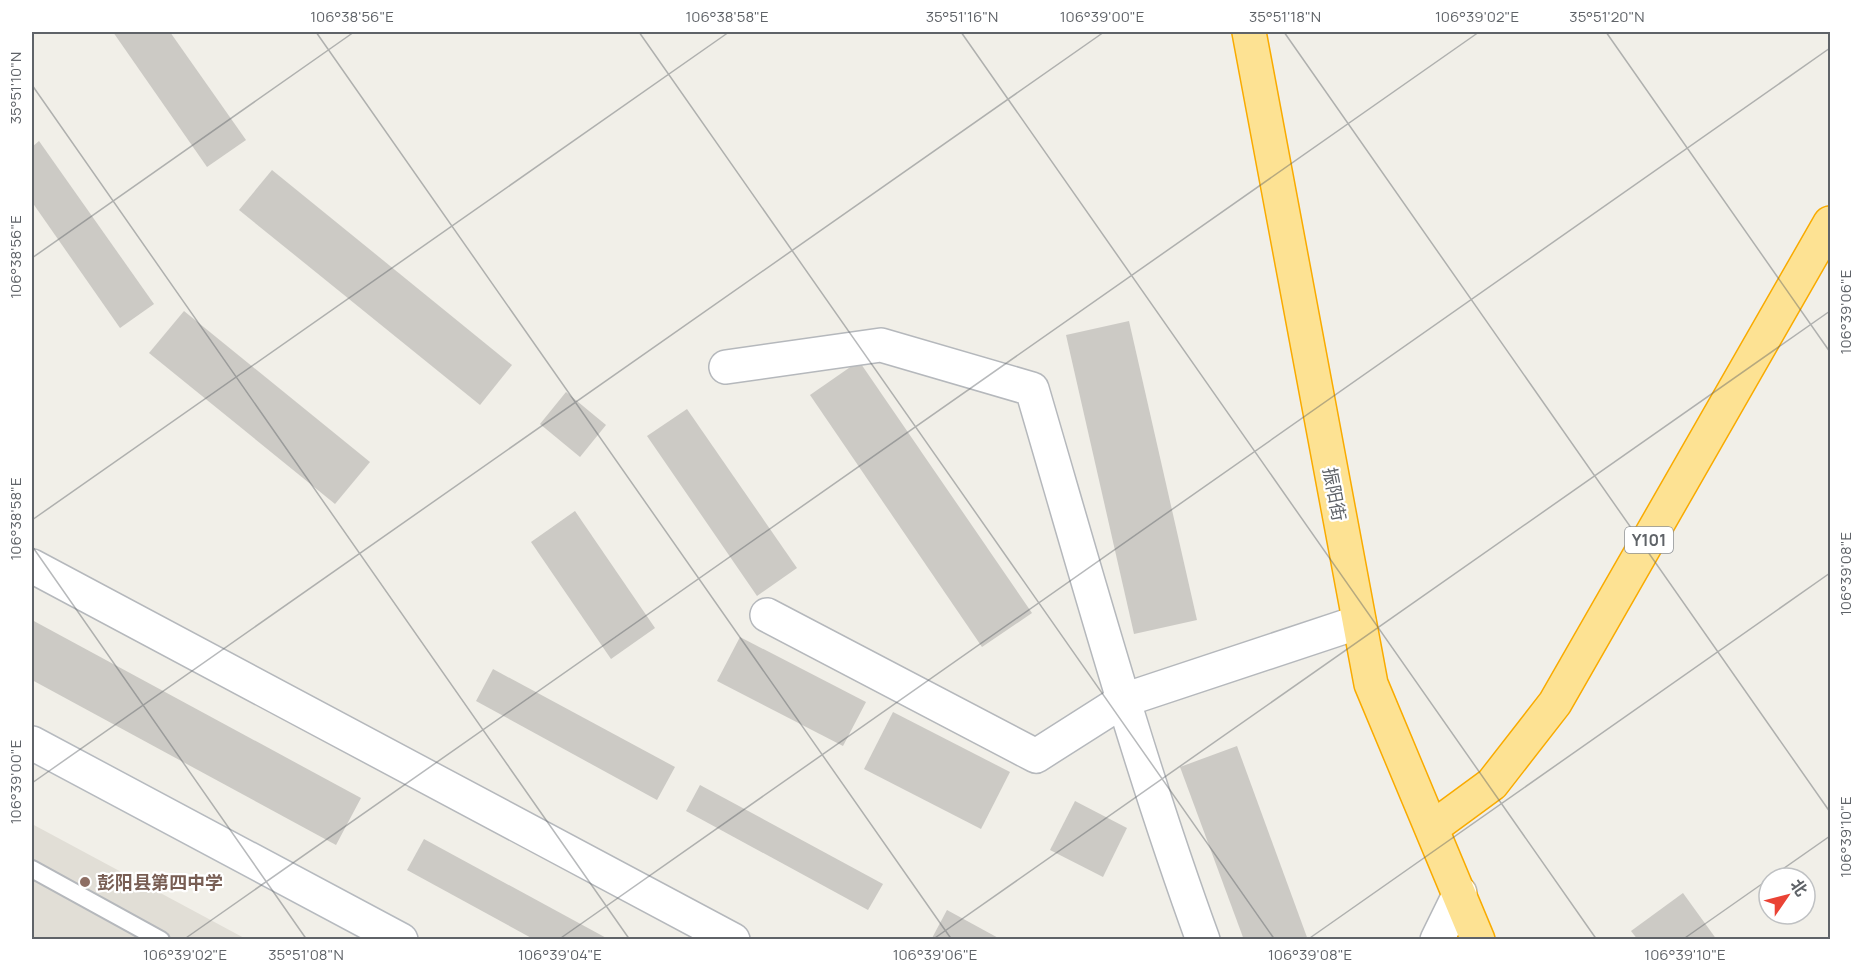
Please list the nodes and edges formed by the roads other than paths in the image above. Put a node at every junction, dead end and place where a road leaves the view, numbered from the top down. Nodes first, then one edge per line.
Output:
1 (1249, 32) edge
2 (1830, 223) edge
3 (726, 367) dead end
4 (32, 566) edge
5 (767, 615) dead end
6 (1359, 622) junction
7 (1124, 700) junction
8 (32, 743) edge
9 (1432, 828) junction
10 (32, 869) edge
11 (1460, 893) junction
12 (160, 939) edge
13 (401, 939) edge
14 (733, 939) edge
15 (1203, 939) edge
16 (1437, 939) edge
17 (1478, 939) edge

1 - 6 highway, 振阳街
2 - 9 highway, Y101
3 - 7 street
4 - 14 street
5 - 7 street
6 - 7 street
6 - 9 highway, 振阳街
7 - 15 street
8 - 13 street
9 - 11 highway, 振阳街
10 - 12 lane
11 - 16 street
11 - 17 highway, 振阳街

